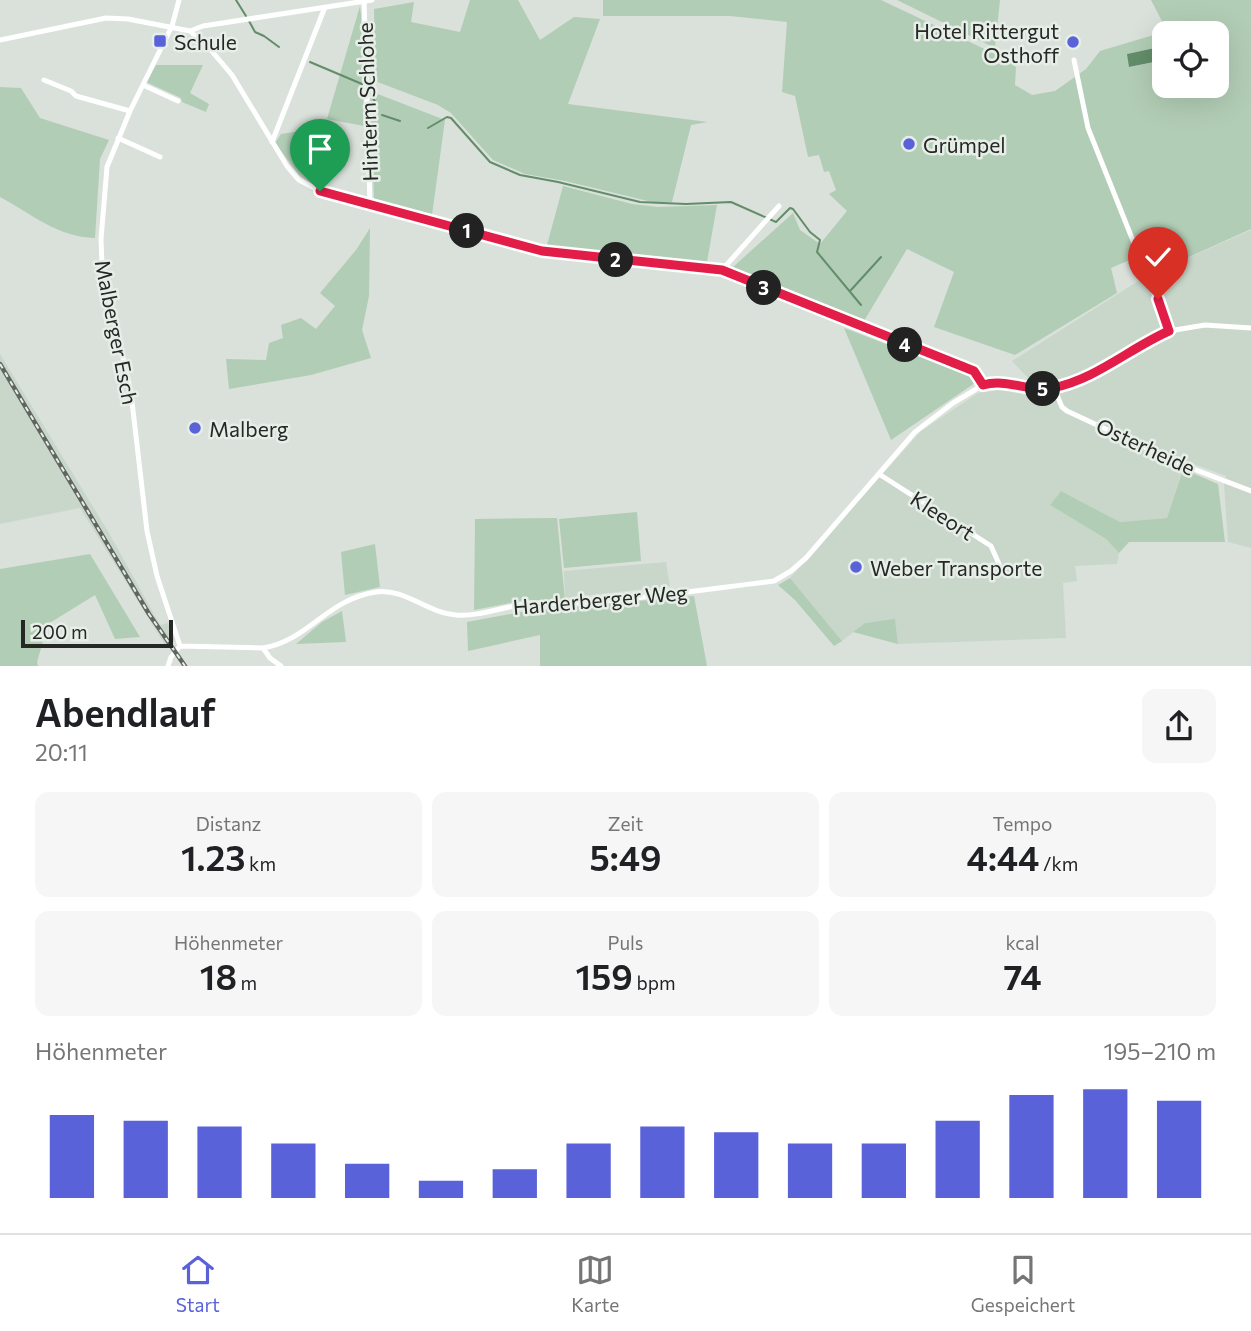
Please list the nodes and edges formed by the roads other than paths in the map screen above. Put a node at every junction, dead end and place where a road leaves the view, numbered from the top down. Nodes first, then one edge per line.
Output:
1 (179, 0) edge
2 (372, 0) edge
3 (363, 1) edge
4 (326, 7) junction
5 (172, 26) junction
6 (190, 32) junction
7 (0, 40) edge
8 (1074, 60) dead end
9 (44, 80) dead end
10 (143, 85) junction
11 (178, 101) dead end
12 (130, 111) junction
13 (118, 138) junction
14 (272, 142) junction
15 (160, 157) dead end
16 (370, 205) junction
17 (779, 206) dead end
18 (722, 270) junction
19 (1251, 328) edge
20 (1169, 331) junction
21 (983, 385) junction
22 (1054, 388) junction
23 (879, 474) junction
24 (1251, 491) edge
25 (999, 564) dead end
26 (180, 646) junction
27 (263, 648) junction
28 (168, 666) edge
29 (281, 666) edge

1 - 5 street, Malberger Esch
2 - 3 street
3 - 4 street
3 - 16 street, Hinterm Schlohe
4 - 6 street
4 - 14 street
5 - 6 street
5 - 7 street
5 - 10 street, Malberger Esch
6 - 14 street
8 - 20 street
9 - 12 street
10 - 11 street
10 - 12 street, Malberger Esch
12 - 13 street, Malberger Esch
13 - 15 street
13 - 26 street, Malberger Esch
14 - 16 street
16 - 18 street
17 - 18 street
18 - 21 street
19 - 20 street
20 - 22 street
21 - 22 street
21 - 23 street, Harderberger Weg
22 - 24 street, Osterheide
23 - 25 street, Kleeort
23 - 27 street, Harderberger Weg
26 - 27 street, Harderberger Weg
26 - 28 street
27 - 29 street

